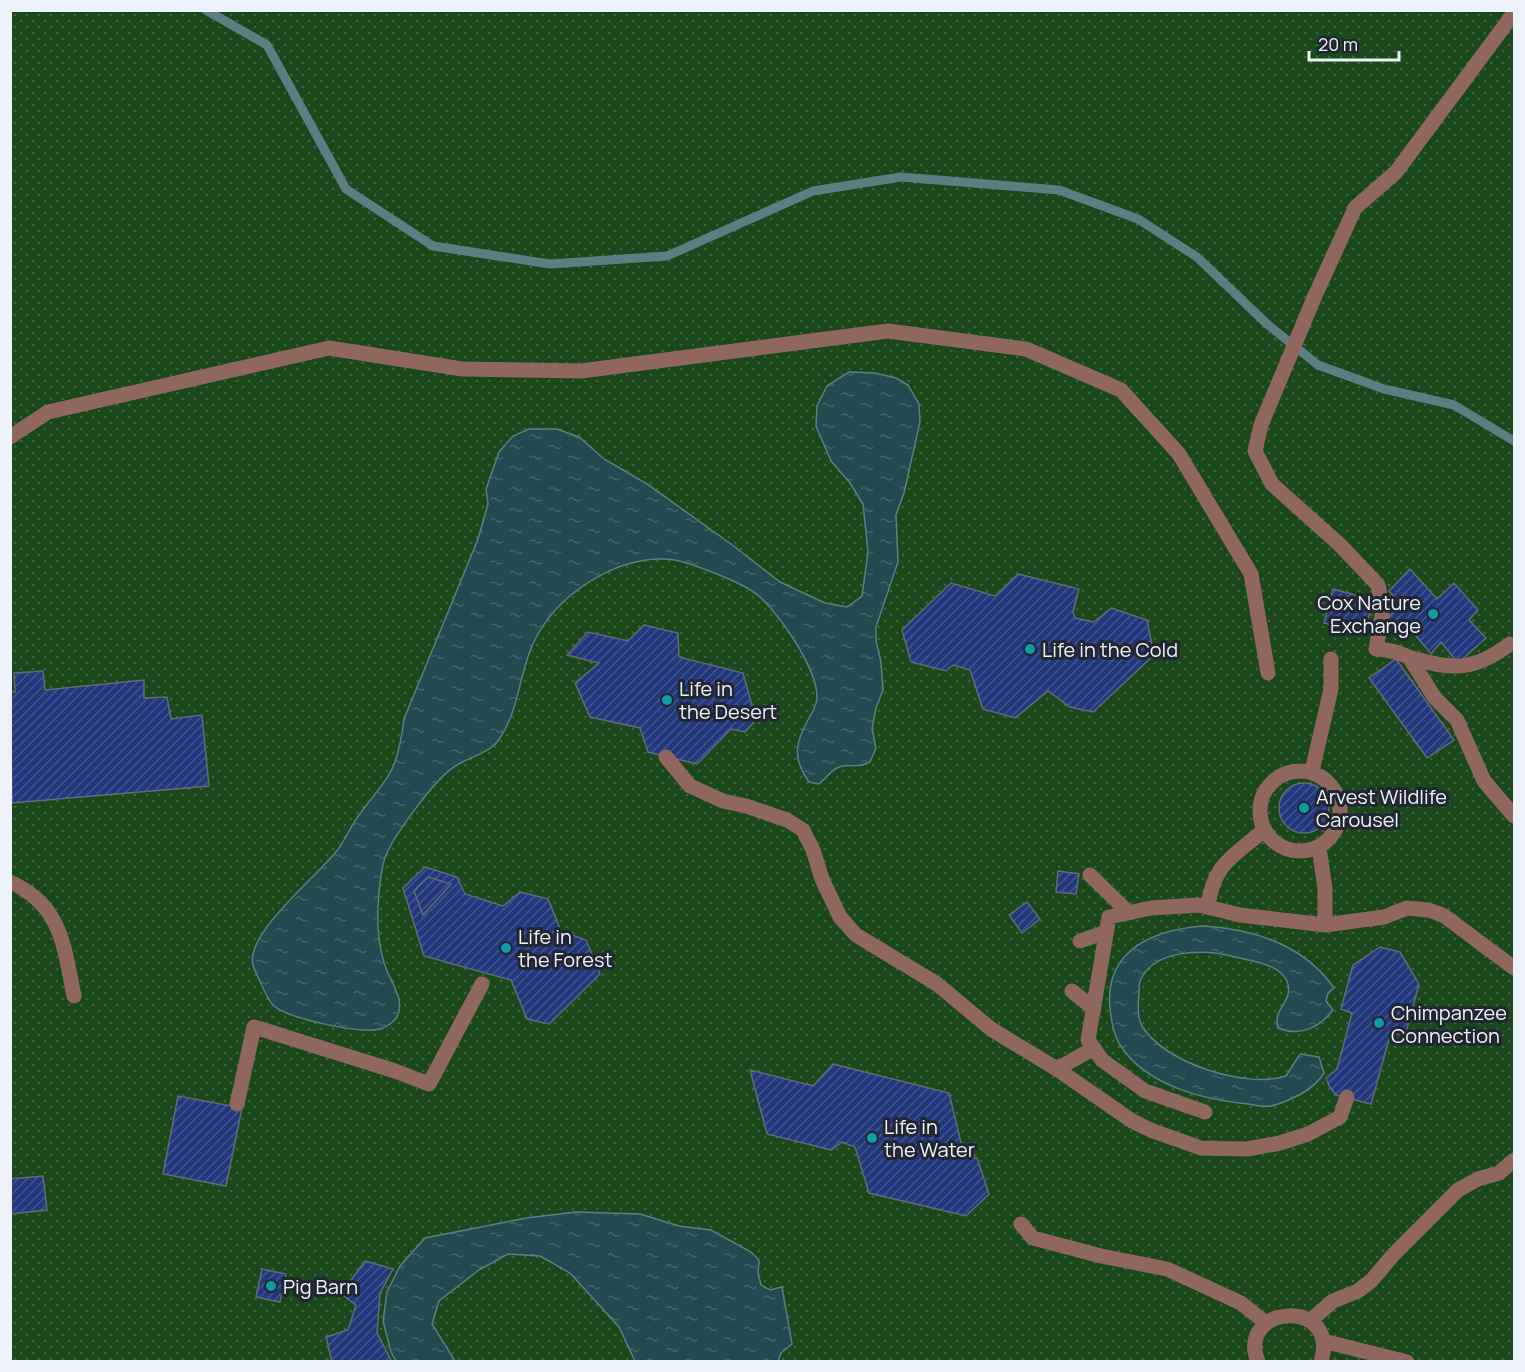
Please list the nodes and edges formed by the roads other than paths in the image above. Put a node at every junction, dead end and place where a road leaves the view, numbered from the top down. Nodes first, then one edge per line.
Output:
1 (1515, 13) edge
2 (10, 437) edge
3 (1510, 644) dead end
4 (1409, 657) junction
5 (1331, 659) dead end
6 (1268, 673) dead end
7 (666, 757) dead end
8 (1312, 771) junction
9 (1515, 816) edge
10 (1264, 830) junction
11 (1318, 847) junction
12 (1090, 875) dead end
13 (10, 882) edge
14 (1208, 908) junction
15 (1129, 913) junction
16 (1325, 925) junction
17 (1106, 932) junction
18 (1080, 940) dead end
19 (1515, 968) edge
20 (482, 984) dead end
21 (1072, 991) dead end
22 (74, 996) dead end
23 (1094, 1009) junction
24 (1094, 1048) junction
25 (1057, 1069) junction
26 (1347, 1097) dead end
27 (237, 1104) dead end
28 (1205, 1112) dead end
29 (1515, 1160) edge
30 (1022, 1224) dead end
31 (1310, 1321) junction
32 (1266, 1323) junction
33 (1323, 1341) junction
34 (1258, 1362) edge
35 (1321, 1362) edge
36 (1407, 1362) edge

1 - 4 street
2 - 6 street
3 - 4 street
4 - 9 street
5 - 8 street
7 - 25 street
8 - 10 street
8 - 11 street
10 - 11 street
10 - 14 street
11 - 16 street
12 - 15 street
13 - 22 street
14 - 15 street
14 - 16 street
15 - 17 street
16 - 19 street
17 - 18 street
17 - 23 street
20 - 27 street
21 - 23 street
23 - 24 street
24 - 25 street
24 - 28 street
25 - 26 street
29 - 31 street
30 - 32 street
31 - 32 street
31 - 33 street
32 - 34 street
33 - 35 street
33 - 36 street

